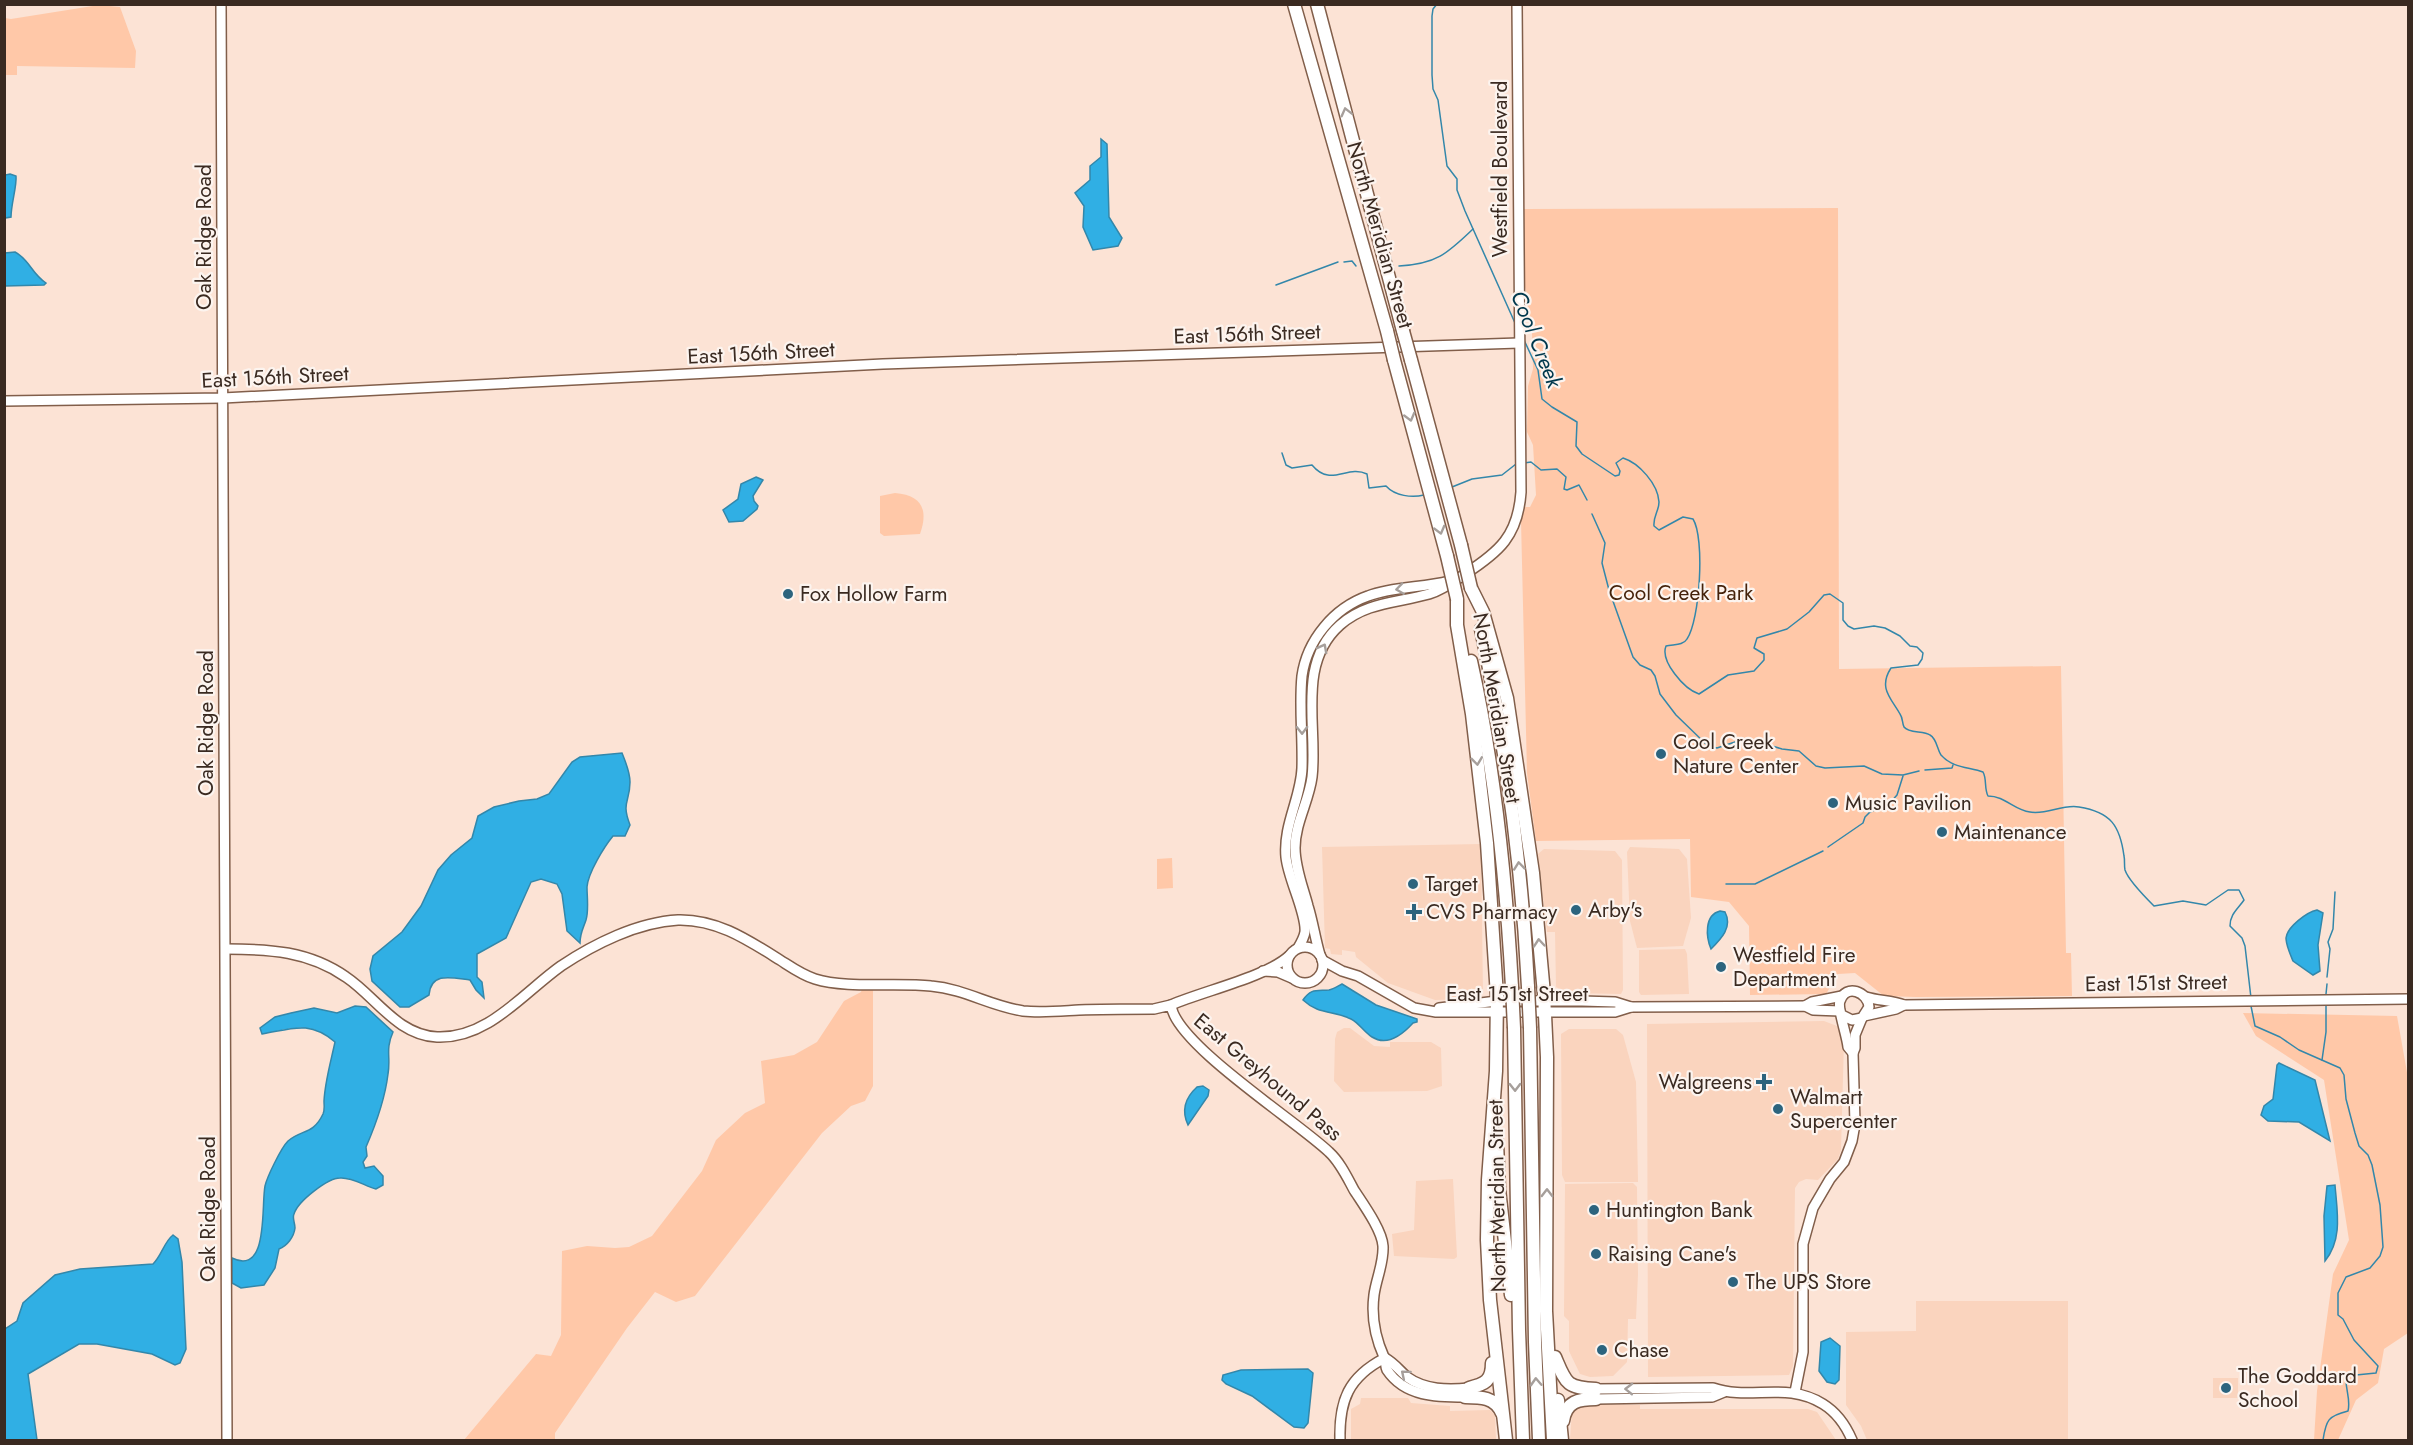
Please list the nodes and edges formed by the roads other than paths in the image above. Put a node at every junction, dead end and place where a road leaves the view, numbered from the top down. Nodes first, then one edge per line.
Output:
1 (221, 4) edge
2 (1285, 4) edge
3 (1294, 4) edge
4 (1317, 4) edge
5 (1321, 4) edge
6 (1517, 4) edge
7 (1340, 89) junction
8 (1332, 137) junction
9 (1519, 340) junction
10 (223, 398) junction
11 (4, 401) edge
12 (1475, 567) junction
13 (1471, 588) junction
14 (1458, 599) junction
15 (1298, 948) junction
16 (226, 949) junction
17 (1289, 956) junction
18 (1321, 957) junction
19 (1263, 971) junction
20 (1342, 971) junction
21 (1319, 977) junction
22 (1292, 978) junction
23 (1842, 996) junction
24 (1866, 997) junction
25 (2409, 999) edge
26 (1171, 1005) junction
27 (1904, 1005) junction
28 (1804, 1006) junction
29 (1497, 1007) junction
30 (1545, 1007) junction
31 (1841, 1013) junction
32 (1863, 1017) junction
33 (1852, 1053) junction
34 (1496, 1071) junction
35 (1547, 1231) junction
36 (1492, 1320) junction
37 (1555, 1357) junction
38 (1385, 1358) junction
39 (1796, 1392) junction
40 (1467, 1393) junction
41 (1596, 1394) junction
42 (1522, 1420) junction
43 (1505, 1435) edge
44 (227, 1440) edge
45 (1340, 1440) edge
46 (1523, 1440) edge
47 (1539, 1440) edge
48 (1552, 1440) edge
49 (1562, 1440) edge
50 (1852, 1440) edge

1 - 10 street, Oak Ridge Road
2 - 8 highway
3 - 8 highway, North Meridian Street
4 - 7 highway, North Meridian Street
5 - 7 highway
6 - 9 street, Westfield Boulevard
13 -> 7 highway, North Meridian Street, bridge
8 -> 14 highway, North Meridian Street, bridge
9 - 10 street, East 156th Street
9 - 12 street, Westfield Boulevard
10 - 11 street, East 156th Street
10 - 16 street, Oak Ridge Road
12 -> 15 street, Westfield Boulevard
18 -> 12 street, Westfield Boulevard
30 -> 13 highway
47 -> 13 highway, North Meridian Street, bridge
14 -> 29 highway
14 -> 42 highway, North Meridian Street, bridge
15 - 17 street
15 - 18 street
16 - 26 street, East Greyhound Pass
16 - 44 street, Oak Ridge Road
17 - 19 street
17 - 22 street
18 - 20 street, East 151st Street
18 - 21 street
19 - 22 street
19 - 26 street
20 - 21 street
20 - 29 street, East 151st Street
21 - 22 street
23 - 24 street
23 - 28 street, East 151st Street
23 - 31 street
24 - 27 street, East 151st Street
24 - 32 street
25 - 27 street, East 151st Street
26 - 38 street, East Greyhound Pass
27 - 32 street, East 151st Street
28 - 30 street, East 151st Street
28 - 31 street, East 151st Street
29 - 30 street, East 151st Street
29 - 34 highway
35 -> 30 highway
31 - 32 street
31 - 33 street
32 - 33 street
33 - 39 street
34 - 36 highway
34 - 42 highway
35 - 37 highway
35 - 48 highway
36 - 40 highway
36 - 43 highway
37 - 41 highway
37 - 49 highway
38 - 40 street
38 - 45 street
39 - 41 street
39 - 50 street
40 - 43 highway
41 - 49 highway
42 - 46 highway, North Meridian Street

